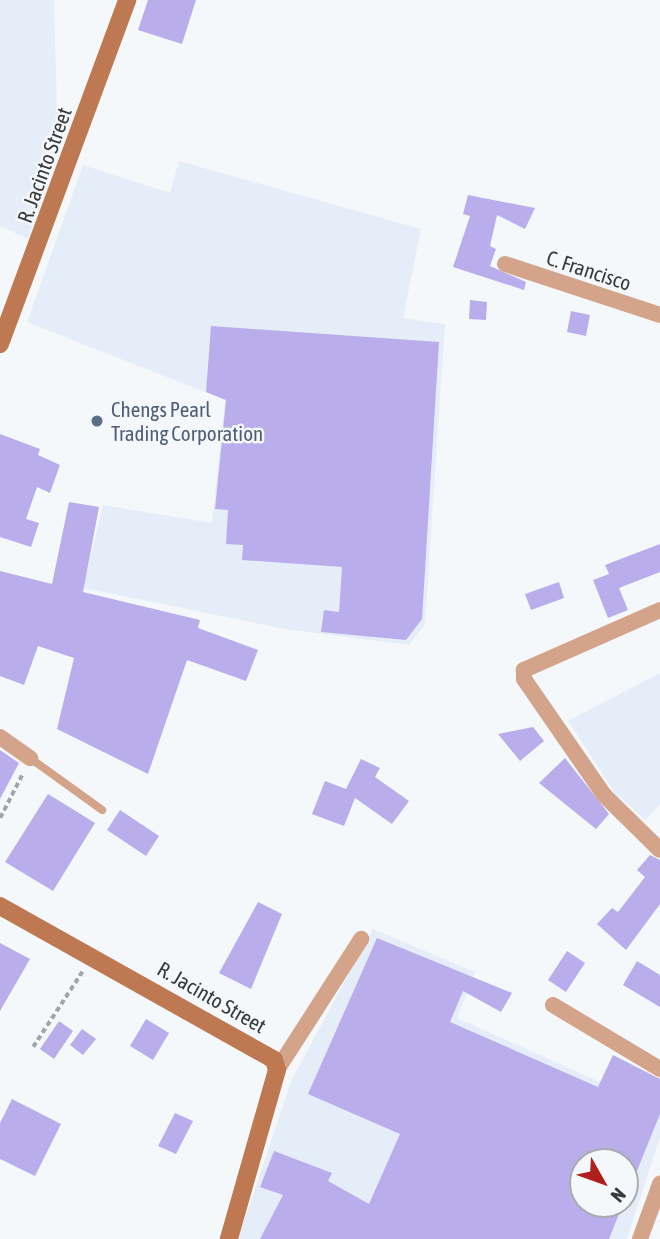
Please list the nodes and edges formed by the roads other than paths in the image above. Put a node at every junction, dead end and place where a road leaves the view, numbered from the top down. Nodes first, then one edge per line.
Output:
1 (127, 0) edge
2 (505, 264) dead end
3 (660, 315) edge
4 (0, 344) edge
5 (660, 610) edge
6 (0, 737) edge
7 (30, 758) joint
8 (102, 810) dead end
9 (660, 850) edge
10 (0, 906) edge
11 (361, 939) dead end
12 (553, 1005) dead end
13 (660, 1069) edge
14 (277, 1070) junction
15 (660, 1184) edge
16 (229, 1239) edge
17 (640, 1239) edge

1 - 4 street, R. Jacinto Street
2 - 3 street, C. Francisco
5 - 9 street
6 - 7 street
7 - 8 lane
10 - 14 street, R. Jacinto Street
11 - 14 street
12 - 13 street
14 - 16 street
15 - 17 street

